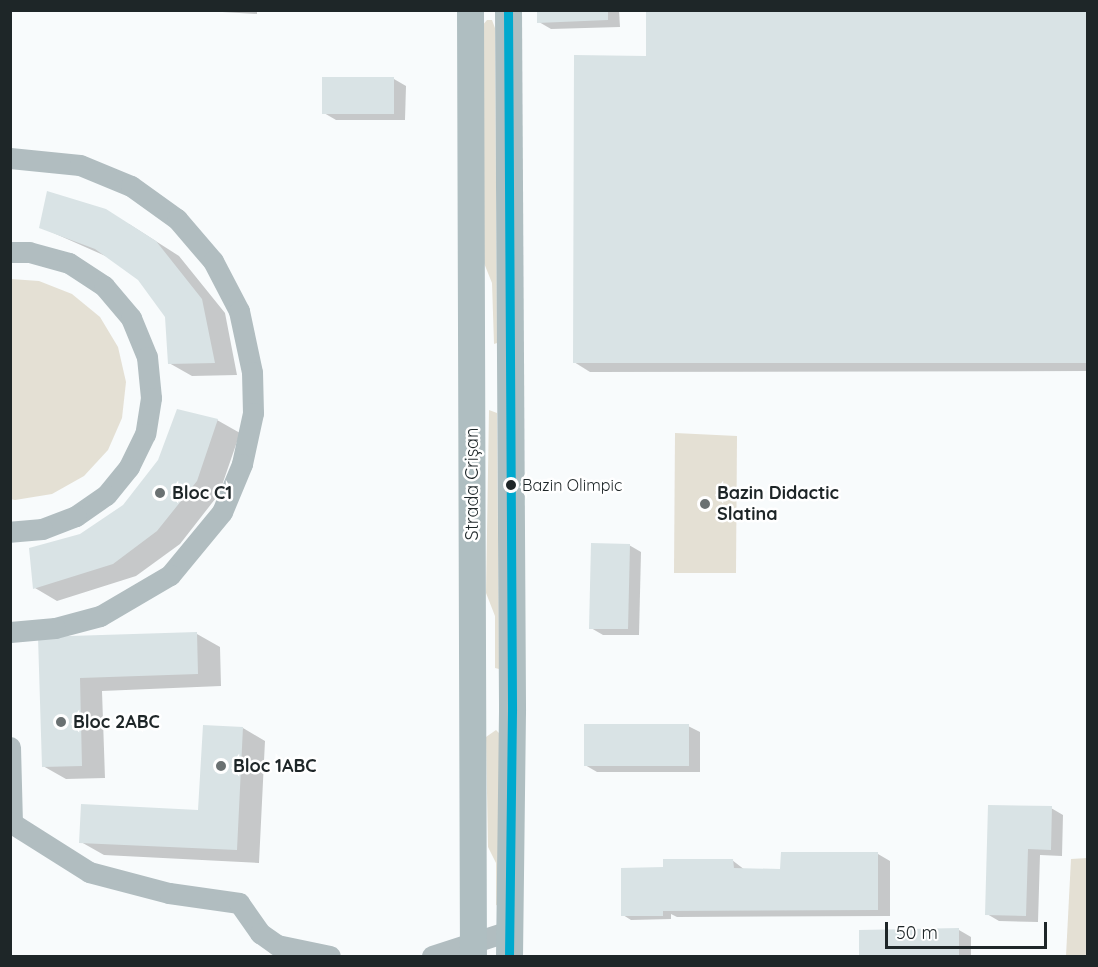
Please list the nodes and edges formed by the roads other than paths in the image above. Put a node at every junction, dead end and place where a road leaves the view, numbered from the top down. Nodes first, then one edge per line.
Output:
1 (470, 10) edge
2 (508, 10) edge
3 (10, 158) edge
4 (10, 252) edge
5 (10, 532) edge
6 (10, 632) edge
7 (10, 747) edge
8 (11, 822) edge
9 (509, 944) edge
10 (473, 948) edge
11 (330, 957) edge
12 (432, 957) edge

1 - 10 main road, Strada Crișan
2 - 9 main road, Strada Crișan
3 - 6 street
4 - 5 street
7 - 8 street
8 - 11 street
9 - 10 street
10 - 12 street

